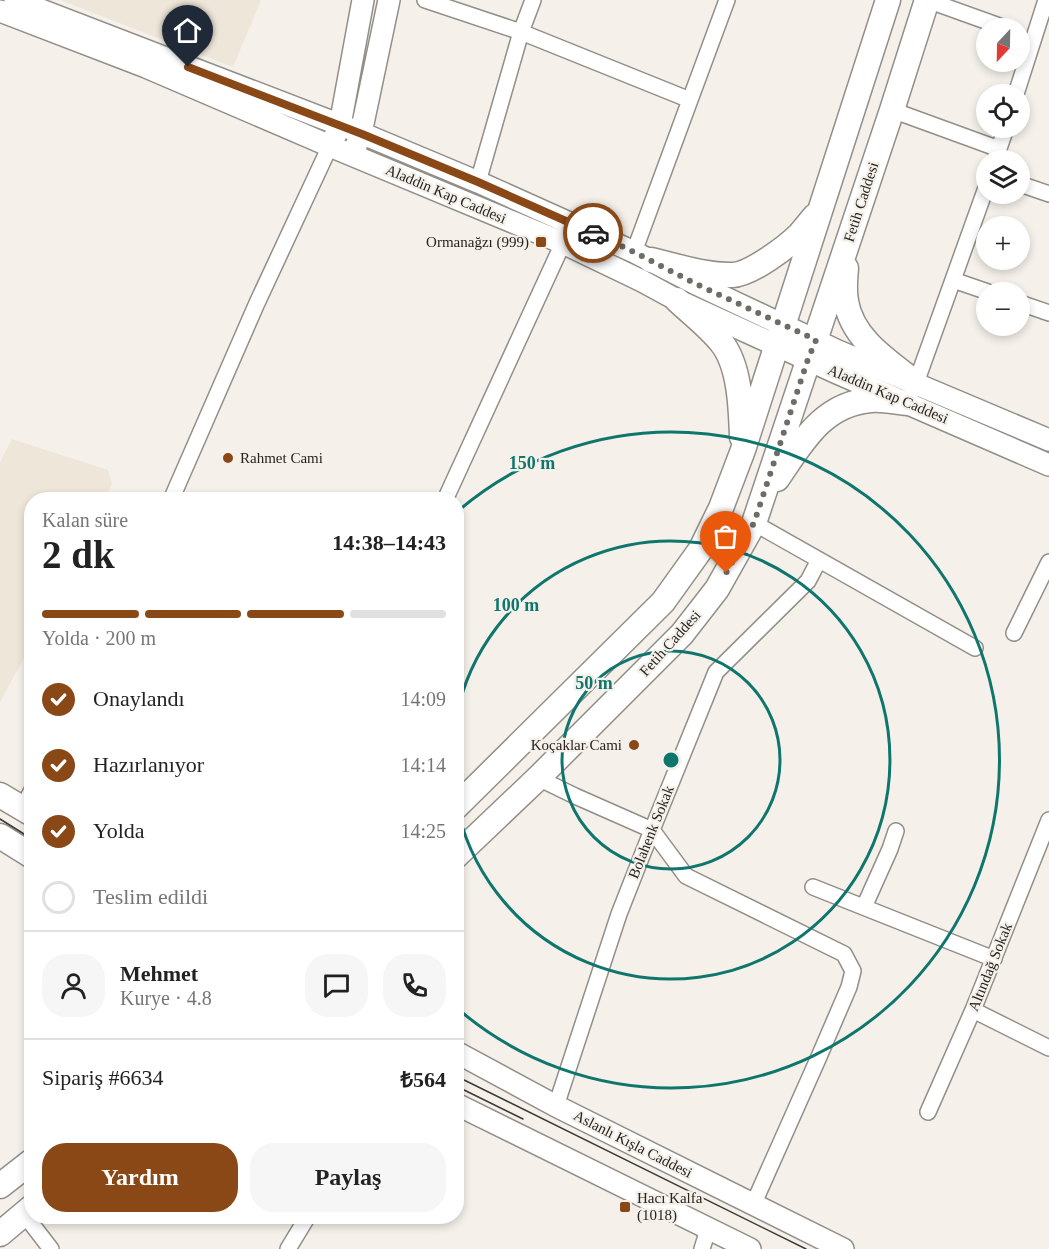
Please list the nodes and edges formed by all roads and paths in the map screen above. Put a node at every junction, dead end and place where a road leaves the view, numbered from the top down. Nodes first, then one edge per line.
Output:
1 (15, 0) edge
2 (363, 0) edge
3 (389, 0) edge
4 (425, 0) edge
5 (533, 0) edge
6 (727, 0) edge
7 (888, 0) edge
8 (927, 0) edge
9 (1046, 0) edge
10 (0, 11) edge
11 (977, 18) edge
12 (1030, 31) edge
13 (521, 32) junction
14 (690, 100) junction
15 (892, 110) junction
16 (340, 126) junction
17 (362, 134) junction
18 (330, 146) junction
19 (985, 150) edge
20 (352, 155) junction
21 (478, 182) junction
22 (1030, 187) edge
23 (1049, 194) edge
24 (980, 204) edge
25 (820, 209) junction
26 (564, 243) junction
27 (847, 243) junction
28 (643, 256) junction
29 (953, 280) junction
30 (976, 288) edge
31 (677, 300) junction
32 (1030, 306) edge
33 (1049, 313) edge
34 (781, 335) junction
35 (812, 350) junction
36 (912, 393) junction
37 (1049, 440) edge
38 (743, 450) junction
39 (1049, 465) edge
40 (174, 492) edge
41 (449, 492) edge
42 (762, 500) junction
43 (754, 523) junction
44 (819, 560) junction
45 (1049, 562) edge
46 (1014, 633) dead end
47 (975, 648) dead end
48 (538, 778) junction
49 (0, 795) edge
50 (464, 799) edge
51 (24, 803) edge
52 (1047, 829) edge
53 (651, 830) junction
54 (896, 831) dead end
55 (0, 836) edge
56 (464, 848) edge
57 (24, 851) edge
58 (813, 887) dead end
59 (864, 907) junction
60 (994, 959) junction
61 (973, 1010) junction
62 (1049, 1047) edge
63 (464, 1054) edge
64 (556, 1106) junction
65 (464, 1108) edge
66 (928, 1112) dead end
67 (24, 1167) edge
68 (0, 1186) edge
69 (753, 1205) junction
70 (24, 1214) edge
71 (36, 1224) edge
72 (303, 1224) edge
73 (0, 1234) edge
74 (705, 1239) edge
75 (51, 1249) edge
76 (288, 1249) edge
77 (750, 1249) edge
78 (843, 1249) edge

1 - 16 street, Aladdin Kap Caddesi
2 - 16 street
3 - 17 street
4 - 13 street
5 - 13 street
6 - 14 street
7 - 25 main road
8 - 11 street
8 - 15 main road, Fetih Caddesi
9 - 12 street
10 - 18 street, Aladdin Kap Caddesi
13 - 14 street
13 - 21 street
14 - 28 street
15 - 19 street
15 - 27 main road, Fetih Caddesi
16 - 17 street, Aladdin Kap Caddesi
16 - 18 street
17 - 20 street
17 - 21 street, Aladdin Kap Caddesi
18 - 20 street, Aladdin Kap Caddesi
18 - 40 street
20 - 26 street, Aladdin Kap Caddesi
21 - 28 street, Aladdin Kap Caddesi
22 - 23 street
24 - 29 street
25 - 28 main road
25 - 34 main road
26 - 31 street, Aladdin Kap Caddesi
26 - 41 street
27 - 35 main road, Fetih Caddesi
27 - 36 main road
28 - 34 street, Aladdin Kap Caddesi
29 - 30 street
29 - 36 street
31 - 34 street, Aladdin Kap Caddesi
31 - 38 main road
32 - 33 street
34 - 35 street, Aladdin Kap Caddesi
34 - 38 main road
35 - 36 street, Aladdin Kap Caddesi
35 - 42 main road, Fetih Caddesi
36 - 37 street, Aladdin Kap Caddesi
36 - 39 street, Aladdin Kap Caddesi
36 - 42 main road
38 - 50 main road
42 - 43 main road, Fetih Caddesi
43 - 44 street
43 - 48 main road, Fetih Caddesi
44 - 47 street
44 - 53 street, Bolahenk Sokak
45 - 46 street
48 - 53 street
48 - 56 main road, Fetih Caddesi
49 - 51 main road
52 - 60 street, Altındağ Sokak
53 - 64 street, Bolahenk Sokak
53 - 69 street
54 - 59 street
55 - 57 main road
58 - 59 street
59 - 60 street
60 - 61 street, Altındağ Sokak
61 - 62 street
61 - 66 street, Altındağ Sokak
63 - 64 street, Aslanlı Kışla Caddesi
64 - 69 street, Aslanlı Kışla Caddesi
65 - 74 street
67 - 68 main road
69 - 78 street, Aslanlı Kışla Caddesi
70 - 73 main road
71 - 75 street
72 - 76 street
74 - 77 street

